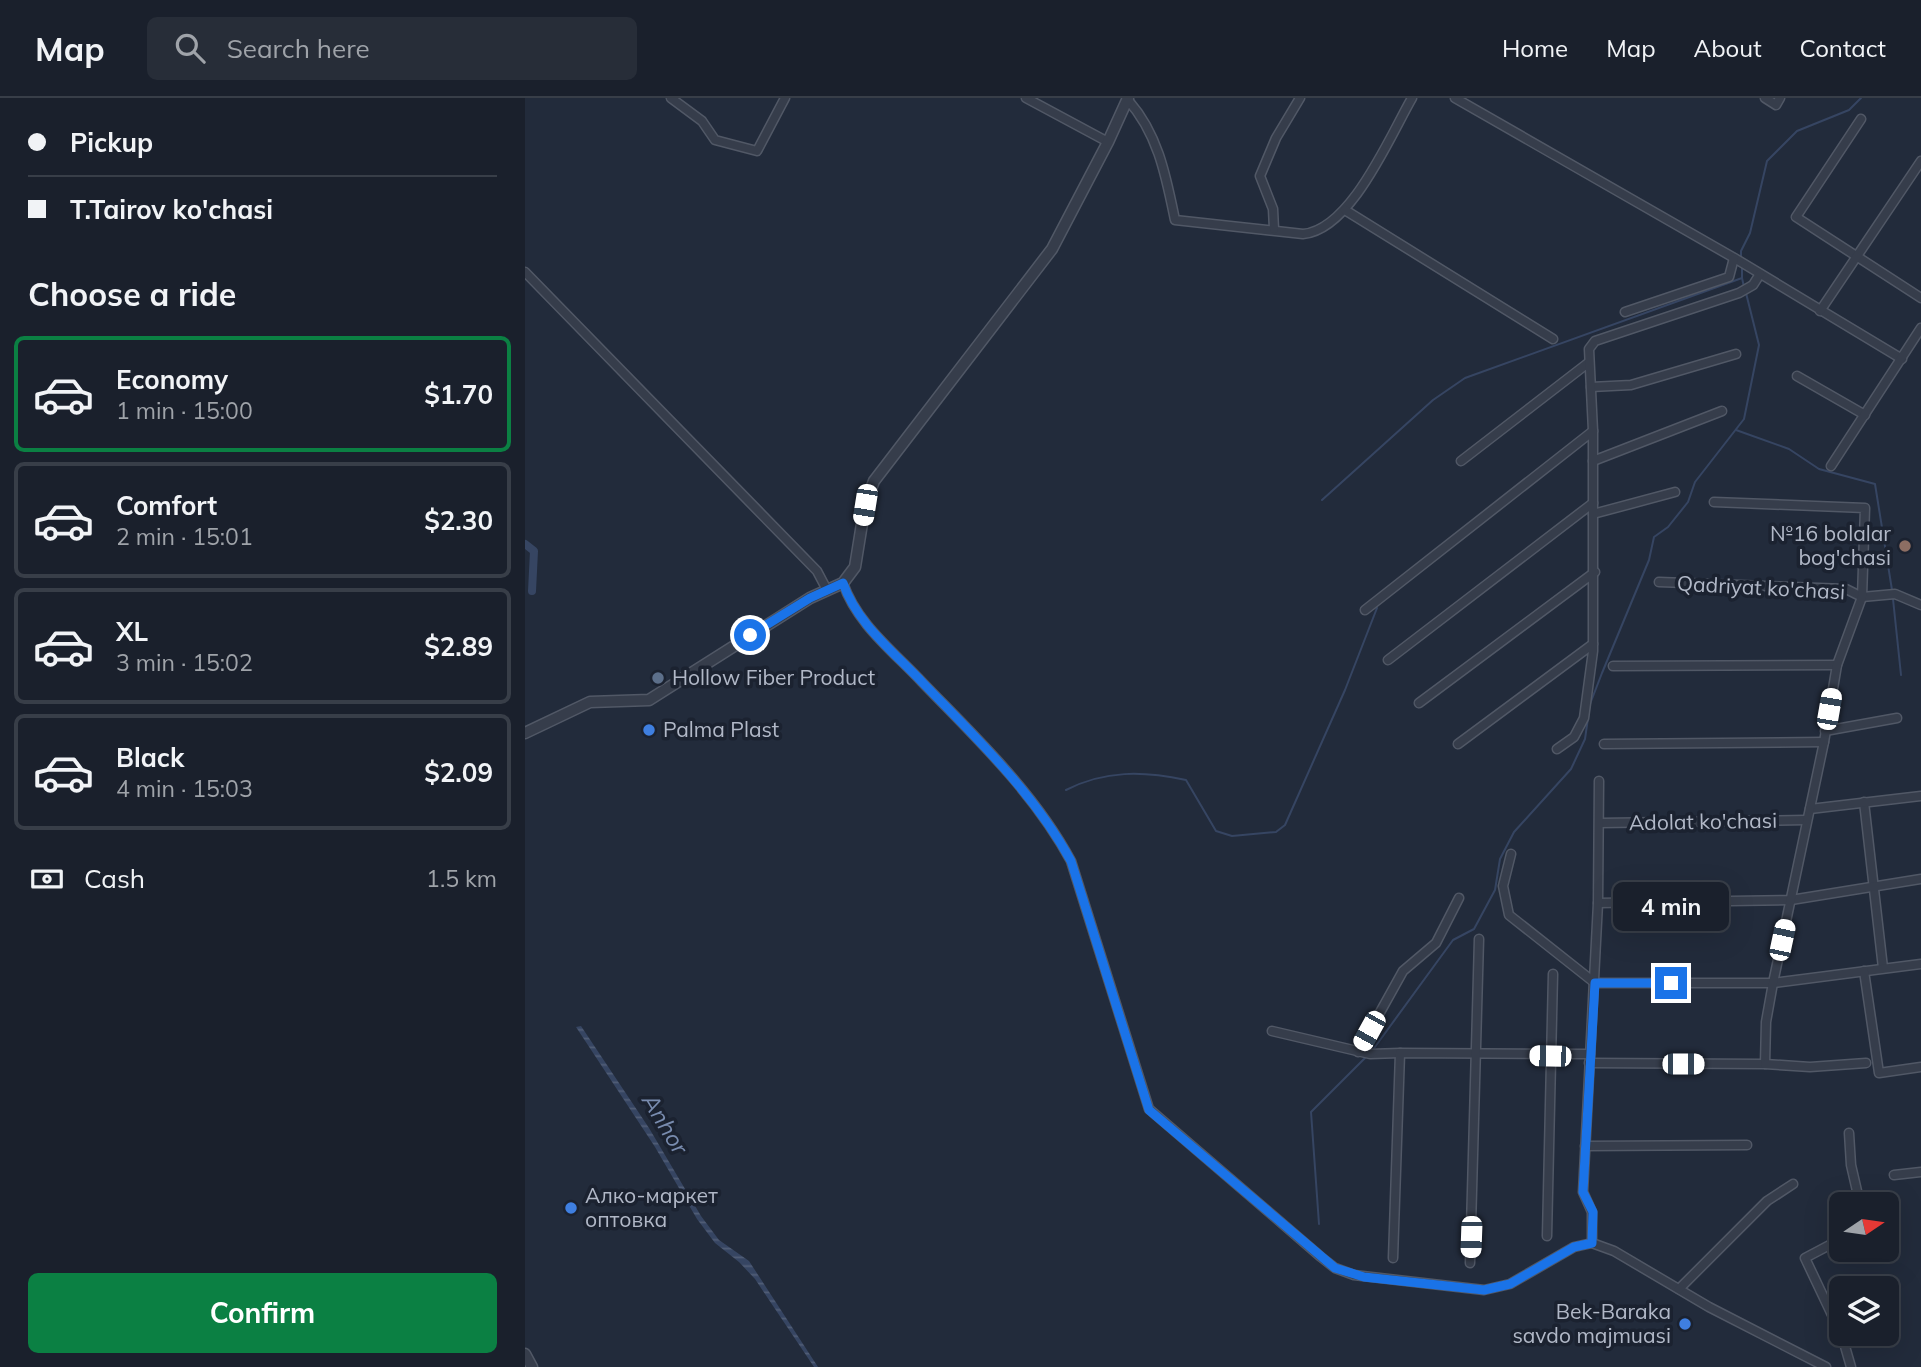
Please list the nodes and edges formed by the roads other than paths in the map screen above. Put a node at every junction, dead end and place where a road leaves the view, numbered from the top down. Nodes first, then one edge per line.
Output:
1 (671, 98) edge
2 (785, 98) edge
3 (1026, 98) edge
4 (1127, 98) edge
5 (1300, 98) edge
6 (1412, 98) edge
7 (1455, 98) edge
8 (1765, 98) edge
9 (1780, 98) edge
10 (1861, 119) dead end
11 (1108, 142) junction
12 (1921, 161) edge
13 (1345, 210) junction
14 (1274, 229) junction
15 (1857, 256) junction
16 (1735, 258) junction
17 (525, 272) edge
18 (1760, 274) junction
19 (1921, 298) edge
20 (1820, 311) junction
21 (1625, 312) dead end
22 (1921, 328) edge
23 (1553, 339) dead end
24 (1736, 354) dead end
25 (1902, 359) junction
26 (1588, 363) junction
27 (1797, 376) dead end
28 (1591, 387) junction
29 (1722, 411) dead end
30 (1865, 415) junction
31 (1593, 430) junction
32 (1461, 461) dead end
33 (1593, 461) junction
34 (1831, 466) dead end
35 (1675, 492) dead end
36 (1714, 502) dead end
37 (1593, 503) junction
38 (1593, 514) junction
39 (1595, 572) junction
40 (1658, 582) dead end
41 (843, 583) junction
42 (827, 590) junction
43 (1862, 597) junction
44 (1921, 606) edge
45 (1365, 610) dead end
46 (1594, 644) junction
47 (1388, 660) dead end
48 (1837, 665) junction
49 (1613, 666) dead end
50 (1419, 703) dead end
51 (1897, 718) dead end
52 (1825, 731) junction
53 (525, 733) edge
54 (1824, 742) junction
55 (1458, 744) dead end
56 (1604, 744) dead end
57 (1557, 750) dead end
58 (1599, 781) dead end
59 (1921, 796) edge
60 (1864, 802) junction
61 (1810, 809) junction
62 (1805, 821) junction
63 (1600, 823) junction
64 (1511, 855) dead end
65 (1921, 879) edge
66 (1871, 885) junction
67 (1459, 898) dead end
68 (1791, 900) junction
69 (1598, 903) junction
70 (1479, 939) dead end
71 (1921, 964) edge
72 (1883, 968) junction
73 (1864, 971) junction
74 (1553, 974) dead end
75 (1595, 983) junction
76 (1773, 983) junction
77 (1272, 1031) dead end
78 (1358, 1052) junction
79 (1400, 1053) junction
80 (1476, 1055) junction
81 (1550, 1056) junction
82 (1590, 1058) junction
83 (1866, 1063) dead end
84 (1765, 1064) junction
85 (1921, 1067) edge
86 (1849, 1133) dead end
87 (1747, 1145) dead end
88 (1585, 1146) junction
89 (1921, 1172) edge
90 (1894, 1175) dead end
91 (1793, 1184) dead end
92 (1857, 1192) edge
93 (1546, 1236) dead end
94 (1592, 1243) junction
95 (1829, 1246) edge
96 (1393, 1258) dead end
97 (1470, 1263) dead end
98 (1679, 1289) junction
99 (525, 1354) edge
100 (532, 1367) edge
101 (1826, 1367) edge
102 (1851, 1367) edge

1 - 2 street
3 - 11 street
4 - 11 street
4 - 14 street
5 - 14 street
6 - 13 street
7 - 16 street
8 - 9 street
10 - 15 street
11 - 41 street
12 - 15 street
13 - 14 street
13 - 23 street
15 - 19 street
15 - 20 street
16 - 18 street
16 - 21 street
17 - 42 street
18 - 20 street
18 - 26 street
20 - 25 street
22 - 25 street
24 - 28 street
25 - 30 street
26 - 28 street
26 - 32 street
27 - 30 street
28 - 31 street
29 - 33 street
30 - 34 street
31 - 33 street
31 - 45 street
33 - 37 street
35 - 38 street
36 - 43 street
37 - 38 street
37 - 47 street
38 - 39 street
39 - 46 street
39 - 50 street
40 - 43 street, Qadriyat ko'chasi
41 - 42 street
41 - 94 street
42 - 53 street
43 - 44 street
43 - 48 street
46 - 55 street
46 - 57 street
48 - 49 street
48 - 52 street
51 - 52 street
52 - 54 street
54 - 56 street
54 - 61 street
58 - 63 street
59 - 60 street
60 - 61 street
60 - 66 street
61 - 62 street
62 - 63 street, Adolat ko'chasi
62 - 68 street
63 - 69 street
64 - 75 street
65 - 66 street
66 - 68 street
66 - 72 street
67 - 78 street
68 - 69 street
68 - 76 street
69 - 75 street
70 - 80 street
71 - 72 street
72 - 73 street
73 - 76 street
73 - 85 street
74 - 81 street
75 - 76 street
75 - 82 street
76 - 84 street
77 - 78 street
78 - 79 street
79 - 80 street
79 - 96 street
80 - 81 street
80 - 97 street
81 - 82 street
81 - 93 street
82 - 84 street
82 - 88 street
83 - 84 street
86 - 92 street
87 - 88 street
88 - 94 street
89 - 90 street
91 - 98 street
94 - 98 street
95 - 102 street
98 - 101 street
99 - 100 street

